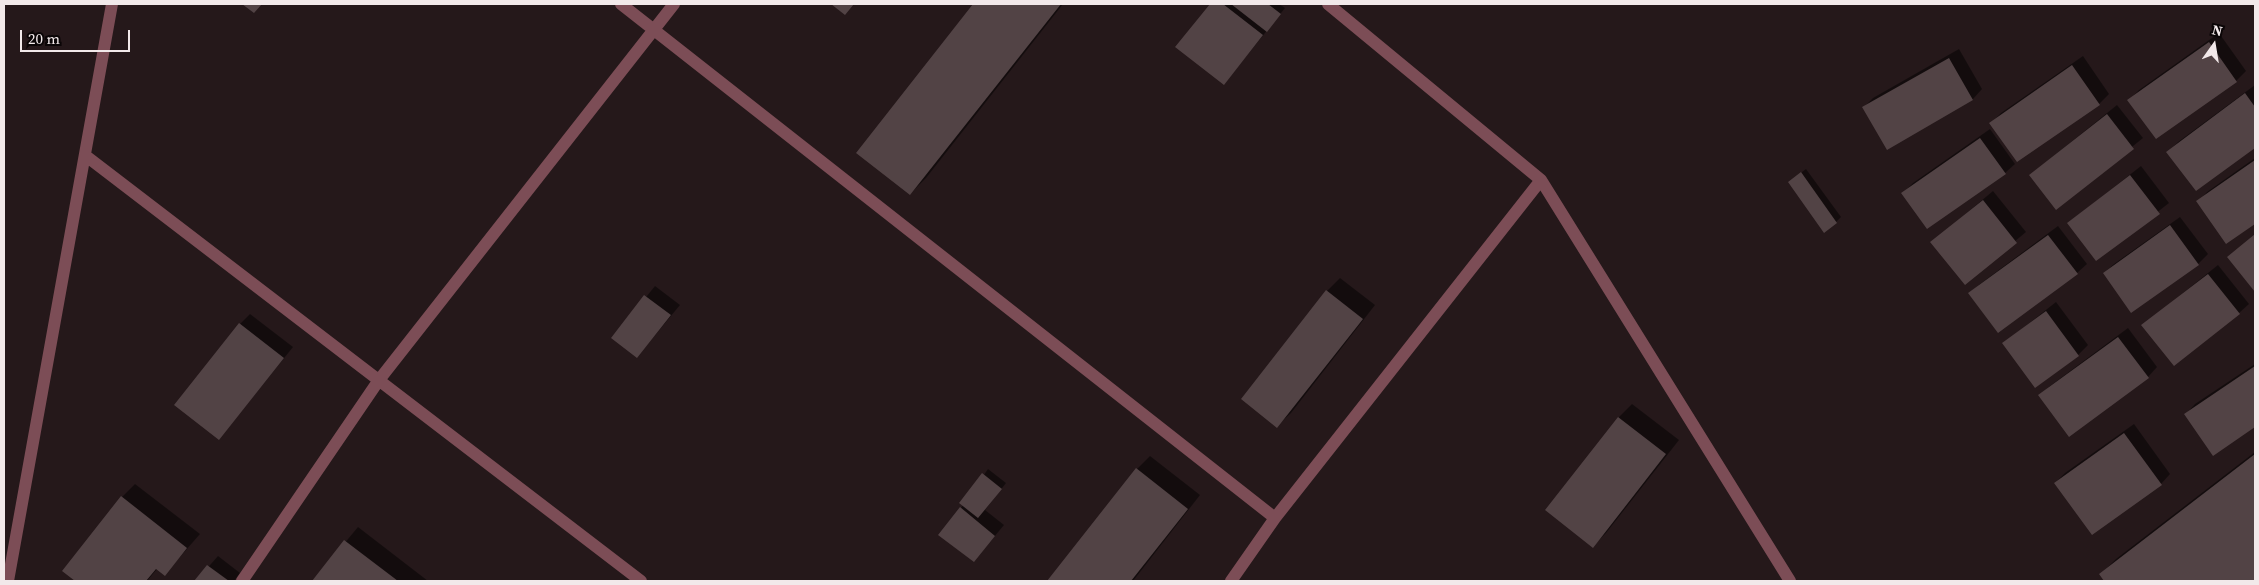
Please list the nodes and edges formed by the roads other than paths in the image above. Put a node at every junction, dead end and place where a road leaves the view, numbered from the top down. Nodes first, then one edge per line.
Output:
1 (112, 4) edge
2 (620, 4) edge
3 (674, 4) edge
4 (1328, 4) edge
5 (653, 30) junction
6 (86, 156) junction
7 (1541, 180) junction
8 (379, 380) junction
9 (1275, 518) junction
10 (8, 581) edge
11 (242, 581) edge
12 (641, 581) edge
13 (1232, 581) edge
14 (1790, 581) edge

1 - 6 street
2 - 5 street
3 - 5 street
4 - 7 street
5 - 8 street
5 - 9 street
6 - 8 street
6 - 10 street
7 - 9 street
7 - 14 street
8 - 11 street
8 - 12 street
9 - 13 street

